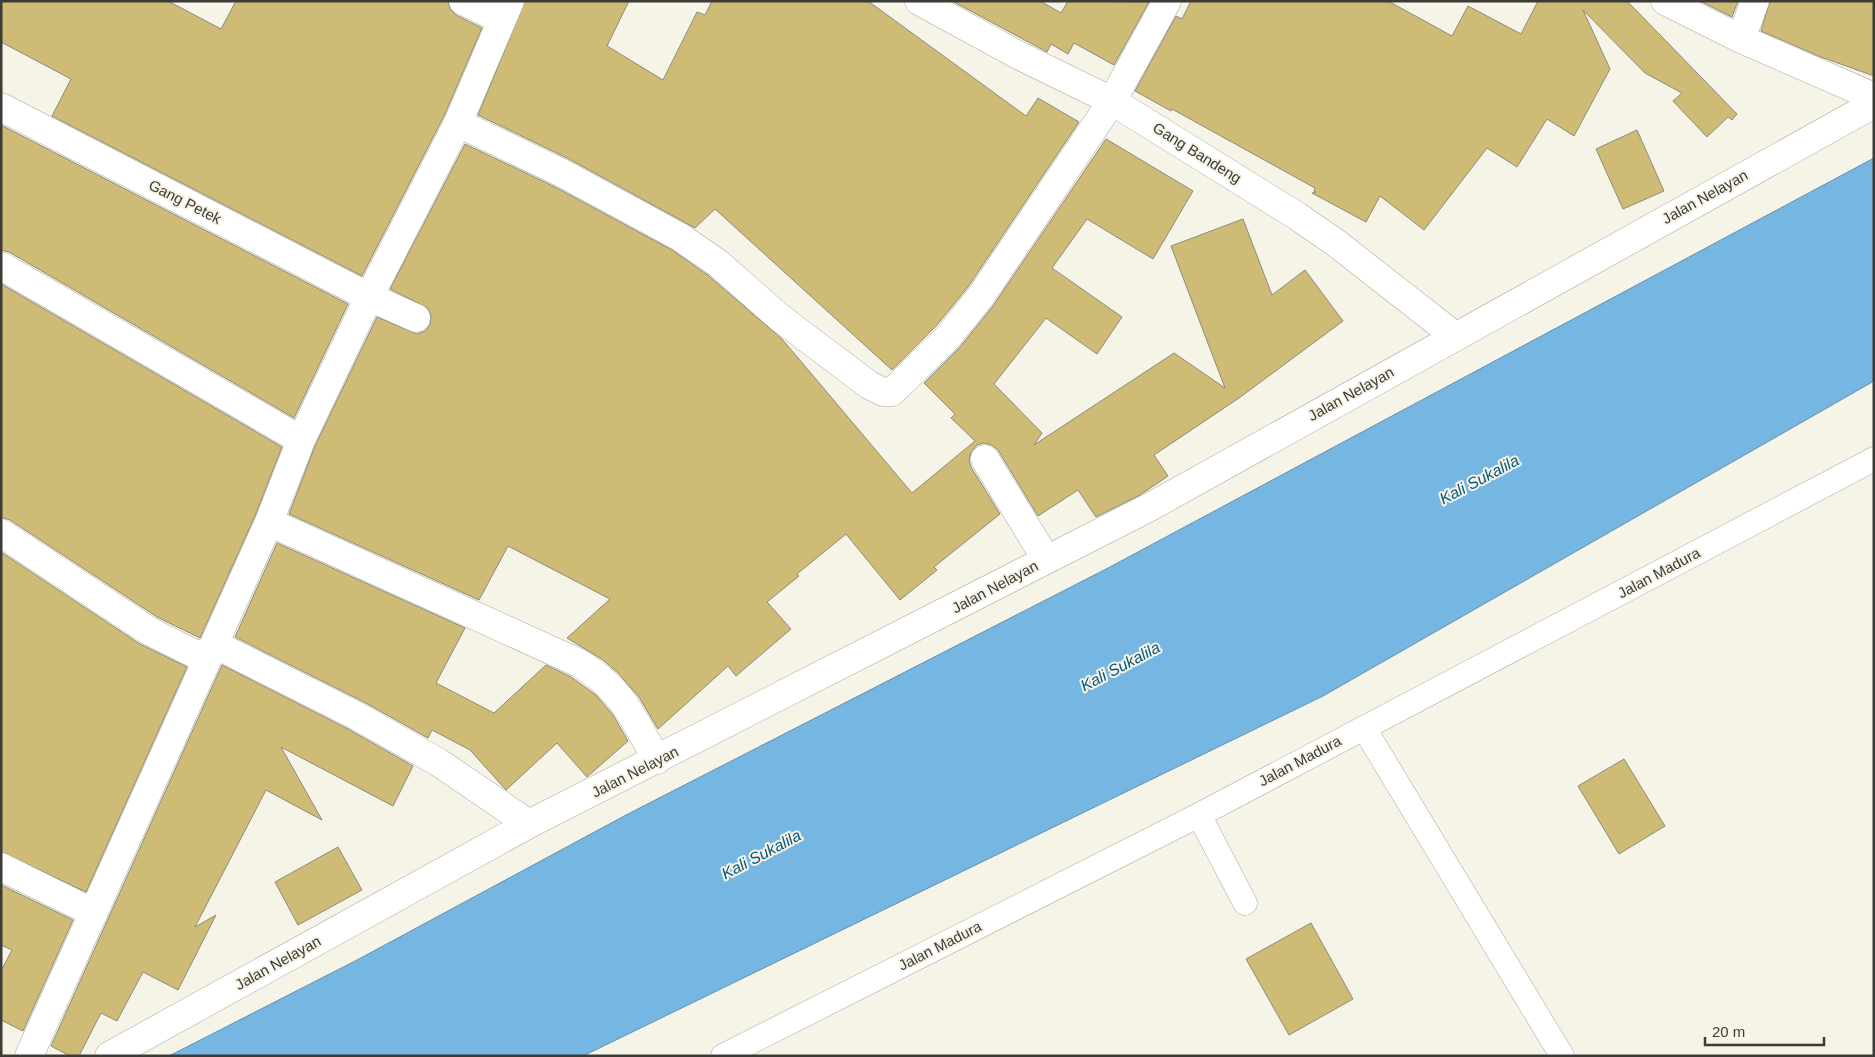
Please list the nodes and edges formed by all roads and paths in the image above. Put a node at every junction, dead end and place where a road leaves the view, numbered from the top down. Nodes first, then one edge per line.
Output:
1 (463, 1) edge
2 (920, 1) edge
3 (1167, 1) edge
4 (1665, 1) edge
5 (1755, 1) edge
6 (948, 8) edge
7 (506, 11) edge
8 (1741, 39) junction
9 (1874, 97) edge
10 (1112, 101) junction
11 (1874, 104) edge
12 (1, 107) edge
13 (458, 123) junction
14 (1, 266) edge
15 (369, 297) junction
16 (416, 318) dead end
17 (1455, 336) junction
18 (301, 440) junction
19 (986, 459) dead end
20 (1874, 459) edge
21 (269, 522) junction
22 (1, 533) edge
23 (1046, 560) junction
24 (210, 650) junction
25 (1364, 728) junction
26 (658, 760) junction
27 (1199, 815) junction
28 (529, 824) junction
29 (1, 867) edge
30 (1245, 903) dead end
31 (94, 913) junction
32 (29, 1056) edge
33 (109, 1056) edge
34 (723, 1056) edge
35 (1562, 1056) edge

1 - 7 street
2 - 6 street, Gang Bandeng
3 - 10 street
4 - 8 street
5 - 8 street
6 - 10 street, Gang Bandeng
7 - 13 street
8 - 9 street
10 - 13 street
10 - 17 street, Gang Bandeng
11 - 17 street, Jalan Nelayan
12 - 15 street, Gang Petek
13 - 15 street
14 - 18 street
15 - 16 street, Gang Petek
15 - 18 street
17 - 23 street, Jalan Nelayan
18 - 21 street
19 - 23 street
20 - 25 lane, Jalan Madura
21 - 24 street
21 - 26 street
22 - 24 street
23 - 26 street, Jalan Nelayan
24 - 28 street
24 - 31 street
25 - 27 lane, Jalan Madura
25 - 35 lane
26 - 28 street, Jalan Nelayan
27 - 30 lane
27 - 34 lane, Jalan Madura
28 - 33 street, Jalan Nelayan
29 - 31 street
31 - 32 street

